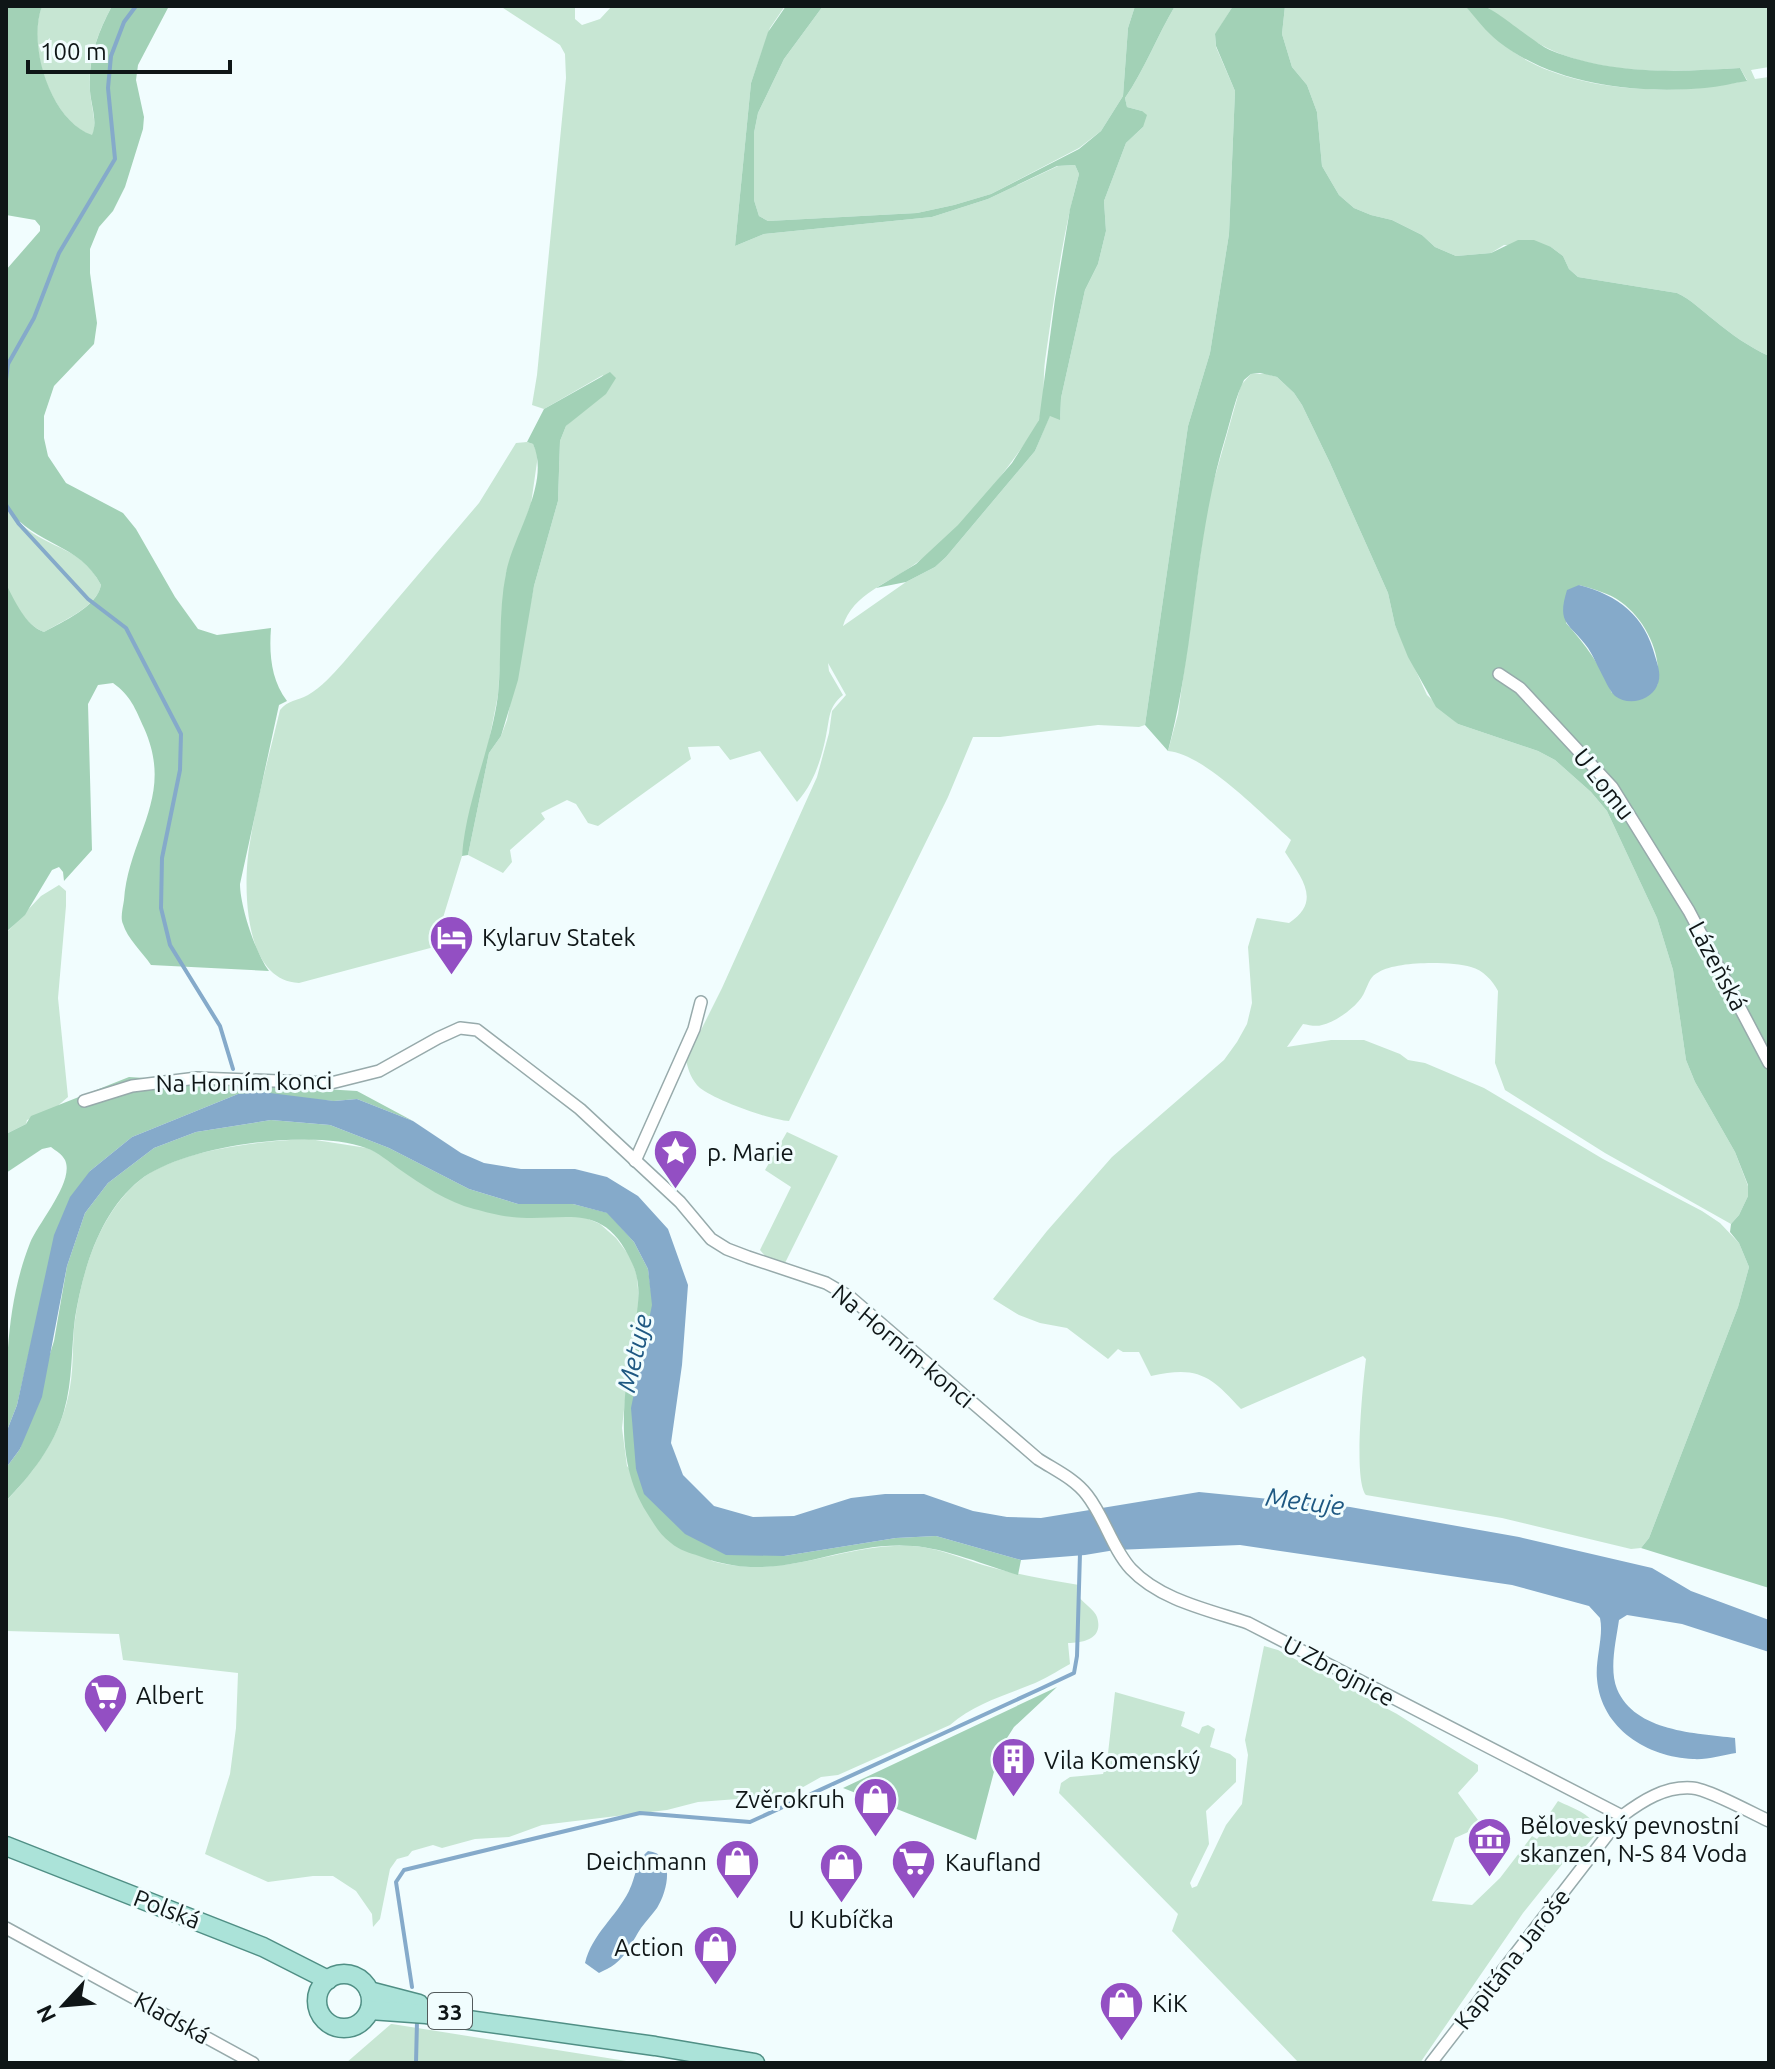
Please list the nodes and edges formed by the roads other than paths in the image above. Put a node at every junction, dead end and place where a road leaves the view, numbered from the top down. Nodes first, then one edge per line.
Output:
1 (1499, 674) dead end
2 (1689, 911) joint
3 (701, 1002) dead end
4 (1769, 1063) edge
5 (84, 1101) dead end
6 (635, 1161) junction
7 (1087, 1495) joint
8 (1622, 1816) junction
9 (1769, 1821) edge
10 (6, 1846) edge
11 (6, 1854) edge
12 (71, 1874) junction
13 (6, 1928) edge
14 (324, 1985) junction
15 (369, 2000) junction
16 (253, 2063) edge
17 (755, 2063) edge
18 (1431, 2063) edge

1 - 2 street, U Lomu
2 - 4 street, Lázeňská
3 - 6 street
5 - 6 street, Na Horním konci
6 - 7 street, Na Horním konci
7 - 8 street, U Zbrojnice
8 - 9 street
8 - 18 street, Kapitána Jaroše
10 - 12 main road, Polská
11 - 12 main road, Polská
12 - 14 main road, Polská
13 - 16 street, Kladská
14 - 15 main road
14 - 15 main road
15 - 17 main road, 33

